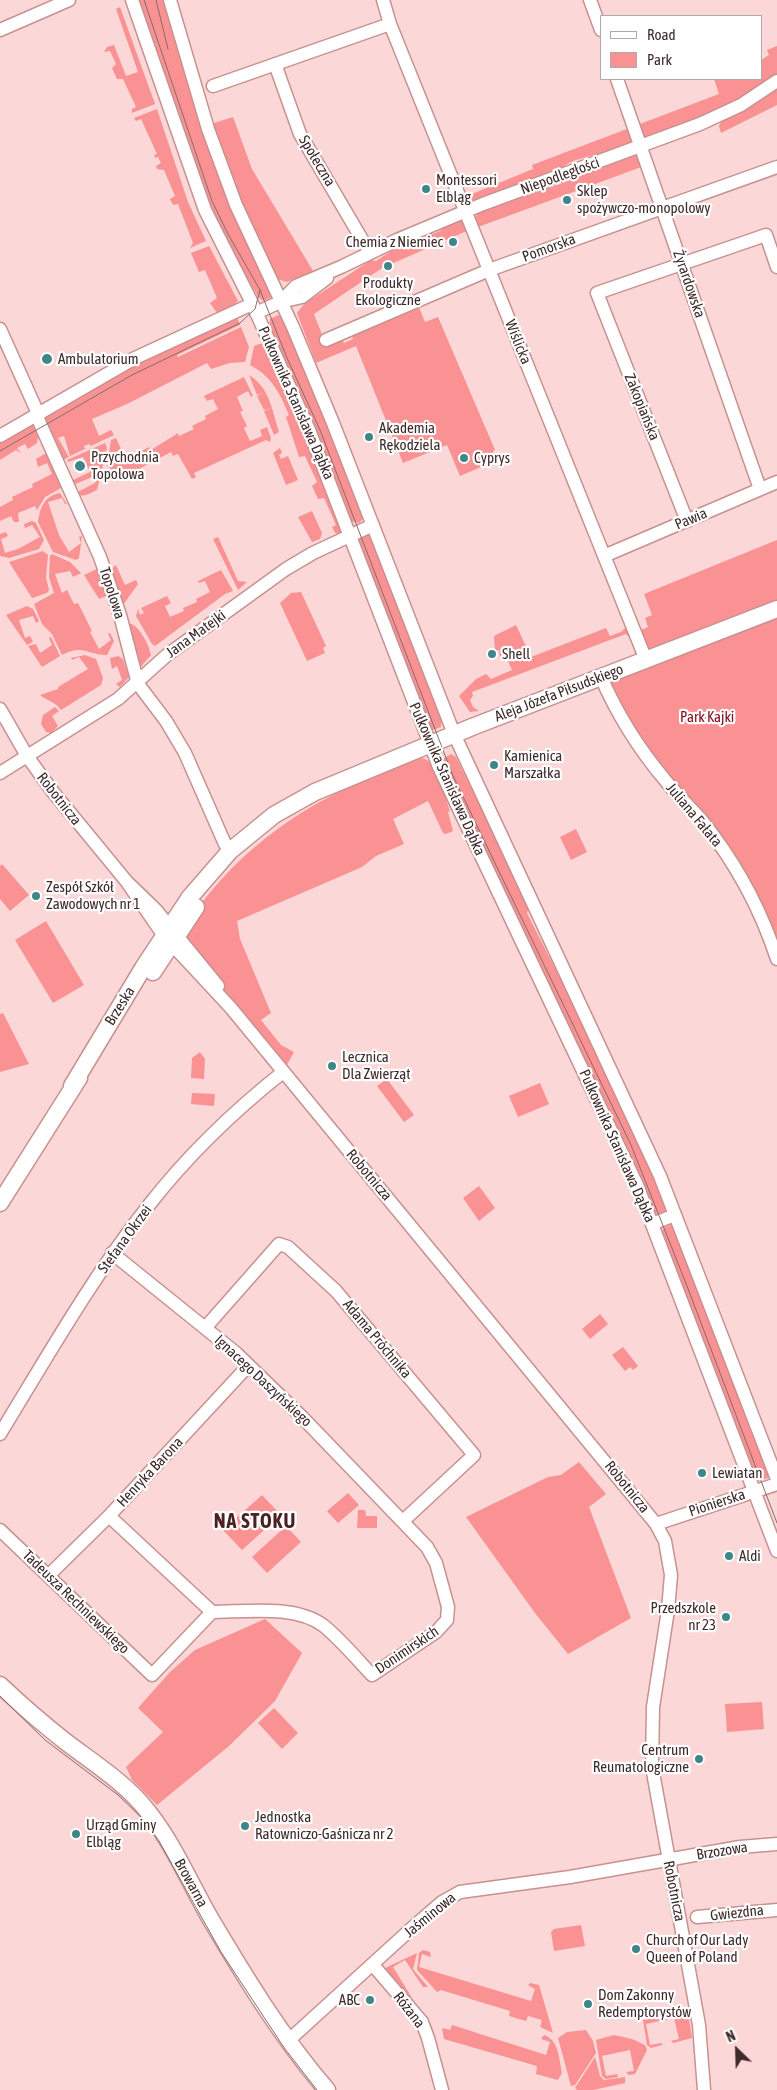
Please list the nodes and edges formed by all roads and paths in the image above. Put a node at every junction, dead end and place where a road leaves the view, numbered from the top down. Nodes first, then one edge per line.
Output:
1 (69, 0) edge
2 (132, 0) edge
3 (170, 0) edge
4 (383, 0) edge
5 (590, 0) edge
6 (390, 24) junction
7 (600, 27) edge
8 (0, 30) edge
9 (274, 64) junction
10 (617, 80) edge
11 (777, 82) edge
12 (213, 86) dead end
13 (641, 146) junction
14 (777, 167) edge
15 (663, 207) junction
16 (466, 211) junction
17 (370, 253) junction
18 (682, 263) junction
19 (777, 267) edge
20 (489, 270) junction
21 (280, 302) junction
22 (254, 308) junction
23 (0, 329) edge
24 (326, 340) dead end
25 (37, 415) junction
26 (0, 436) edge
27 (777, 482) edge
28 (760, 489) junction
29 (688, 521) junction
30 (373, 525) junction
31 (350, 535) junction
32 (604, 556) junction
33 (777, 609) edge
34 (646, 660) junction
35 (601, 677) junction
36 (138, 684) junction
37 (0, 709) edge
38 (454, 734) junction
39 (429, 745) junction
40 (27, 756) junction
41 (0, 773) edge
42 (342, 781) junction
43 (230, 851) junction
44 (171, 936) junction
45 (777, 958) edge
46 (283, 1072) junction
47 (0, 1203) edge
48 (675, 1215) junction
49 (652, 1224) junction
50 (112, 1254) junction
51 (205, 1328) junction
52 (248, 1366) junction
53 (0, 1434) edge
54 (777, 1479) edge
55 (777, 1484) edge
56 (753, 1491) junction
57 (109, 1516) junction
58 (403, 1521) junction
59 (656, 1524) junction
60 (0, 1530) edge
61 (777, 1551) edge
62 (48, 1576) junction
63 (212, 1612) junction
64 (0, 1685) edge
65 (777, 1844) edge
66 (668, 1861) junction
67 (777, 1910) edge
68 (697, 1918) dead end
69 (373, 1965) junction
70 (289, 2040) junction
71 (327, 2090) edge
72 (442, 2090) edge
73 (704, 2090) edge

1 - 8 street
2 - 22 street, Pułkownika Stanisława Dąbka
3 - 21 street, Pułkownika Stanisława Dąbka
4 - 6 street, Wiślicka
5 - 7 street
6 - 9 street
6 - 16 street, Wiślicka
9 - 12 street
9 - 17 street, Społeczna
10 - 13 street, Żyrardowska
11 - 13 street, Niepodległości
13 - 15 street, Żyrardowska
13 - 16 street, Niepodległości
14 - 15 street, Pomorska
15 - 18 street, Żyrardowska
15 - 20 street, Pomorska
16 - 17 street, Niepodległości
16 - 20 street, Wiślicka
17 - 21 street, Niepodległości
18 - 19 street
18 - 28 street, Żyrardowska
18 - 29 street, Zakopiańska
20 - 24 street, Pomorska
20 - 32 street, Wiślicka
21 - 22 street, Niepodległości
21 - 30 street, Pułkownika Stanisława Dąbka
22 - 25 street, Niepodległości
22 - 31 street, Pułkownika Stanisława Dąbka
23 - 25 street, Topolowa
25 - 26 street, Niepodległości
25 - 36 street, Topolowa
27 - 28 street, Pawia
28 - 29 street, Pawia
29 - 32 street, Pawia
30 - 31 street, Jana Matejki
30 - 38 street, Pułkownika Stanisława Dąbka
31 - 36 street, Jana Matejki
31 - 39 street, Pułkownika Stanisława Dąbka
32 - 34 street, Wiślicka
33 - 34 main road, Aleja Józefa Piłsudskiego
34 - 35 main road, Aleja Józefa Piłsudskiego
35 - 38 main road, Aleja Józefa Piłsudskiego
35 - 45 street, Juliana Fałata
36 - 40 street, Jana Matejki
36 - 43 street, Topolowa
37 - 40 street, Robotnicza
38 - 39 main road, Aleja Józefa Piłsudskiego
38 - 48 street, Pułkownika Stanisława Dąbka
39 - 42 main road, Aleja Józefa Piłsudskiego
39 - 49 street, Pułkownika Stanisława Dąbka
40 - 41 street, Jana Matejki
40 - 44 street, Robotnicza
42 - 43 main road, Aleja Józefa Piłsudskiego
42 - 44 main road, Aleja Józefa Piłsudskiego
43 - 44 main road, Aleja Józefa Piłsudskiego
44 - 46 street, Robotnicza
44 - 47 main road, Brzeska
46 - 50 street, Stefana Okrzei
46 - 59 street, Robotnicza
48 - 49 street
48 - 54 street, Pułkownika Stanisława Dąbka
49 - 56 street, Pułkownika Stanisława Dąbka
50 - 51 street, Ignacego Daszyńskiego
50 - 53 street, Stefana Okrzei
51 - 52 street, Ignacego Daszyńskiego
51 - 58 street, Adama Próchnika
52 - 57 street, Henryka Barona
52 - 58 street, Ignacego Daszyńskiego
55 - 56 street, Pionierska
56 - 59 street, Pionierska
56 - 61 street, Pułkownika Stanisława Dąbka
57 - 62 street, Henryka Barona
57 - 63 street
58 - 63 street, Donimirskich
59 - 66 street, Robotnicza
60 - 62 street, Tadeusza Rechniewskiego
62 - 63 street, Tadeusza Rechniewskiego
64 - 70 main road, Browarna
65 - 66 street, Brzozowa
66 - 69 street, Jaśminowa
66 - 73 street, Robotnicza
67 - 68 street, Gwiezdna
69 - 70 street, Jaśminowa
69 - 72 street, Różana
70 - 71 main road, Browarna

